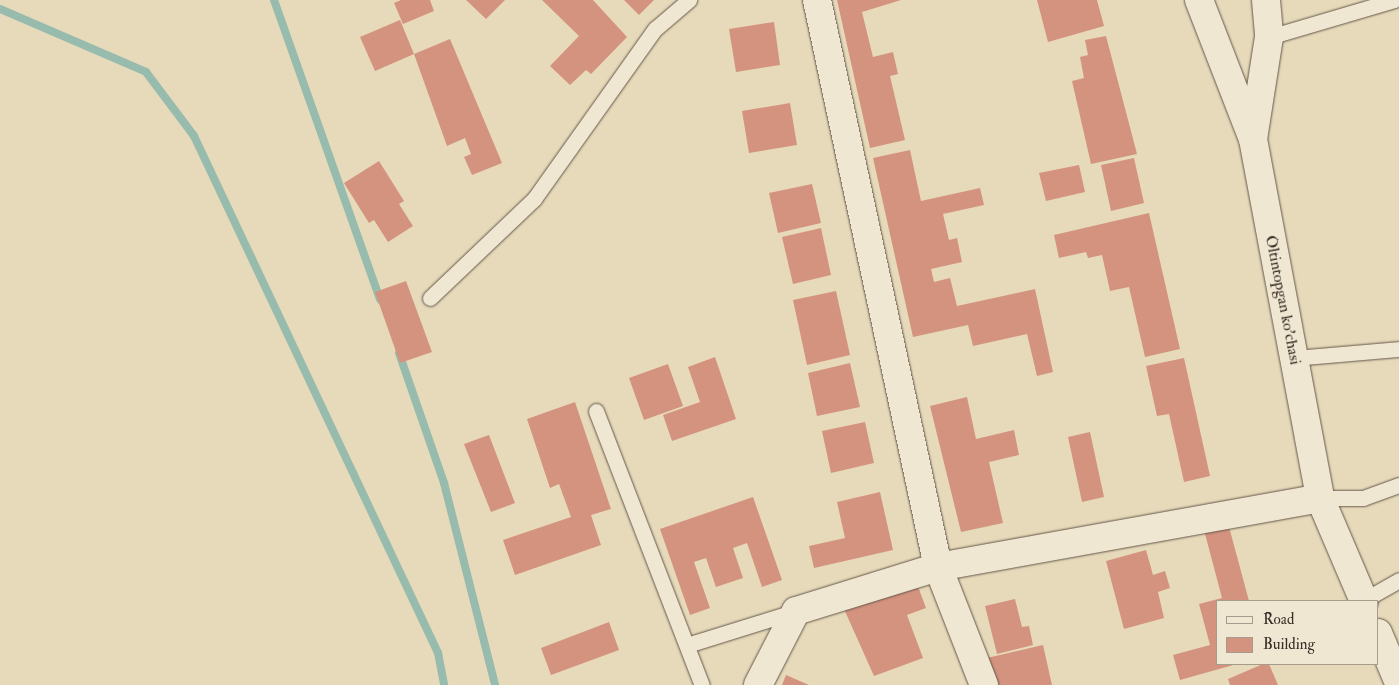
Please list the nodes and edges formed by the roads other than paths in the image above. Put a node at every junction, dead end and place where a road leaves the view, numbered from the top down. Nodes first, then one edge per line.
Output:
1 (689, 0) edge
2 (817, 0) edge
3 (1199, 0) edge
4 (1266, 0) edge
5 (1395, 0) edge
6 (1269, 37) junction
7 (1253, 139) junction
8 (430, 298) dead end
9 (1399, 348) edge
10 (1294, 358) junction
11 (596, 411) dead end
12 (1399, 485) edge
13 (1320, 498) junction
14 (938, 567) junction
15 (1399, 580) edge
16 (1364, 600) edge
17 (1366, 600) edge
18 (796, 610) junction
19 (1379, 635) edge
20 (687, 646) junction
21 (1399, 683) edge
22 (702, 685) edge
23 (758, 685) edge
24 (984, 685) edge

1 - 8 lane
2 - 14 street
3 - 7 street, Oltintopgan ko'chasi
4 - 6 street
5 - 6 lane
6 - 7 street
7 - 10 street, Oltintopgan ko'chasi
9 - 10 lane
10 - 13 street, Oltintopgan ko'chasi
11 - 20 lane
12 - 13 lane
13 - 14 street
13 - 16 street, Oltintopgan ko'chasi
14 - 18 street
14 - 24 street
15 - 17 lane
18 - 20 lane
18 - 23 street
19 - 21 street
20 - 22 lane

